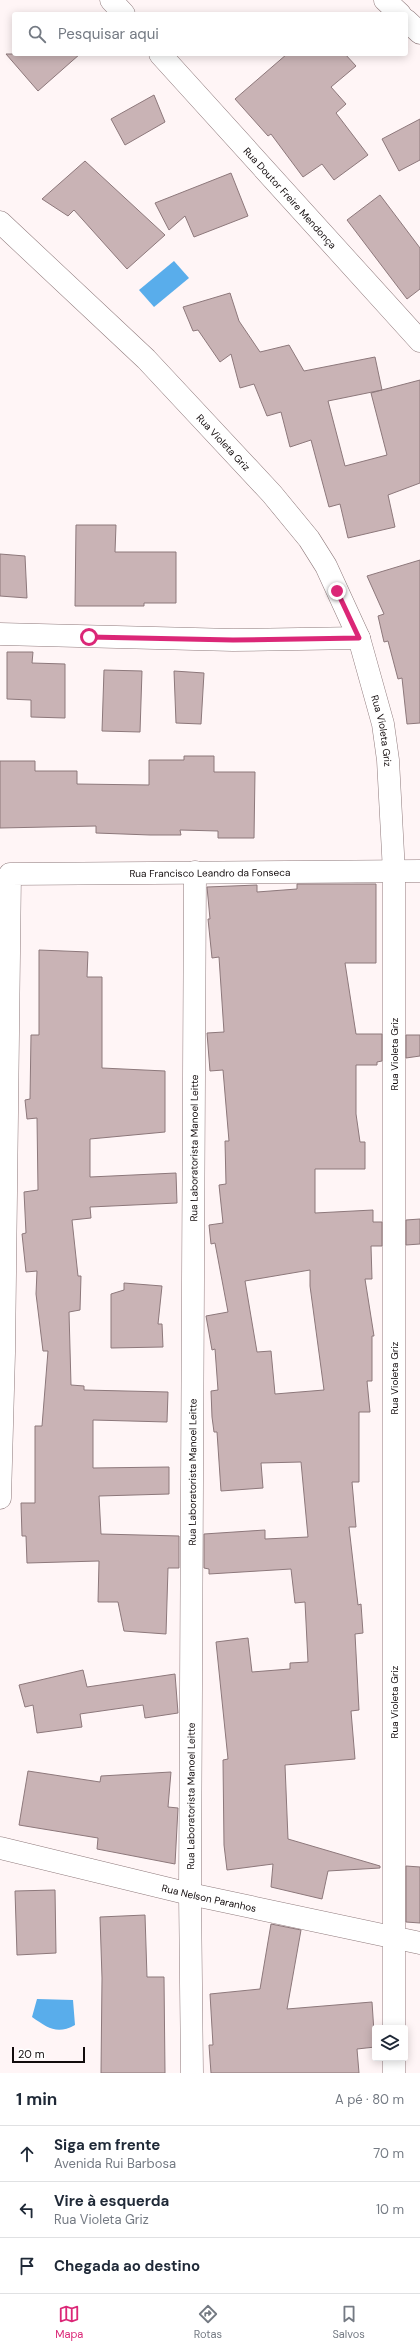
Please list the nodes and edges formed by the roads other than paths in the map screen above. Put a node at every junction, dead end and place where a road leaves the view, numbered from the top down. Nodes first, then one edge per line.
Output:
1 (111, 0) edge
2 (385, 0) edge
3 (122, 12) edge
4 (398, 12) edge
5 (408, 22) edge
6 (420, 34) edge
7 (162, 56) edge
8 (0, 222) edge
9 (420, 342) edge
10 (0, 634) edge
11 (359, 638) junction
12 (420, 871) edge
13 (195, 872) junction
14 (394, 872) junction
15 (5, 874) edge
16 (1, 1475) edge
17 (0, 1498) edge
18 (0, 1848) edge
19 (190, 1894) junction
20 (394, 1936) junction
21 (420, 1943) edge
22 (394, 2025) edge
23 (394, 2061) edge
24 (192, 2073) edge
25 (394, 2073) edge

1 - 3 street
2 - 4 street
5 - 6 street
7 - 9 street, Rua Doutor Freire Mendonça
8 - 11 street, Rua Violeta Griz
10 - 11 street
11 - 14 street, Rua Violeta Griz
12 - 14 street, Rua Francisco Leandro da Fonseca
13 - 14 street, Rua Francisco Leandro da Fonseca
13 - 15 street, Rua Francisco Leandro da Fonseca
13 - 19 street, Rua Laboratorista Manoel Leitte
14 - 20 street, Rua Violeta Griz
15 - 16 street
16 - 17 street
18 - 19 street, Rua Nelson Paranhos
19 - 20 street, Rua Nelson Paranhos
19 - 24 street, Rua Laboratorista Manoel Leitte
20 - 21 street, Rua Nelson Paranhos
20 - 22 street, Rua Violeta Griz
23 - 25 street

